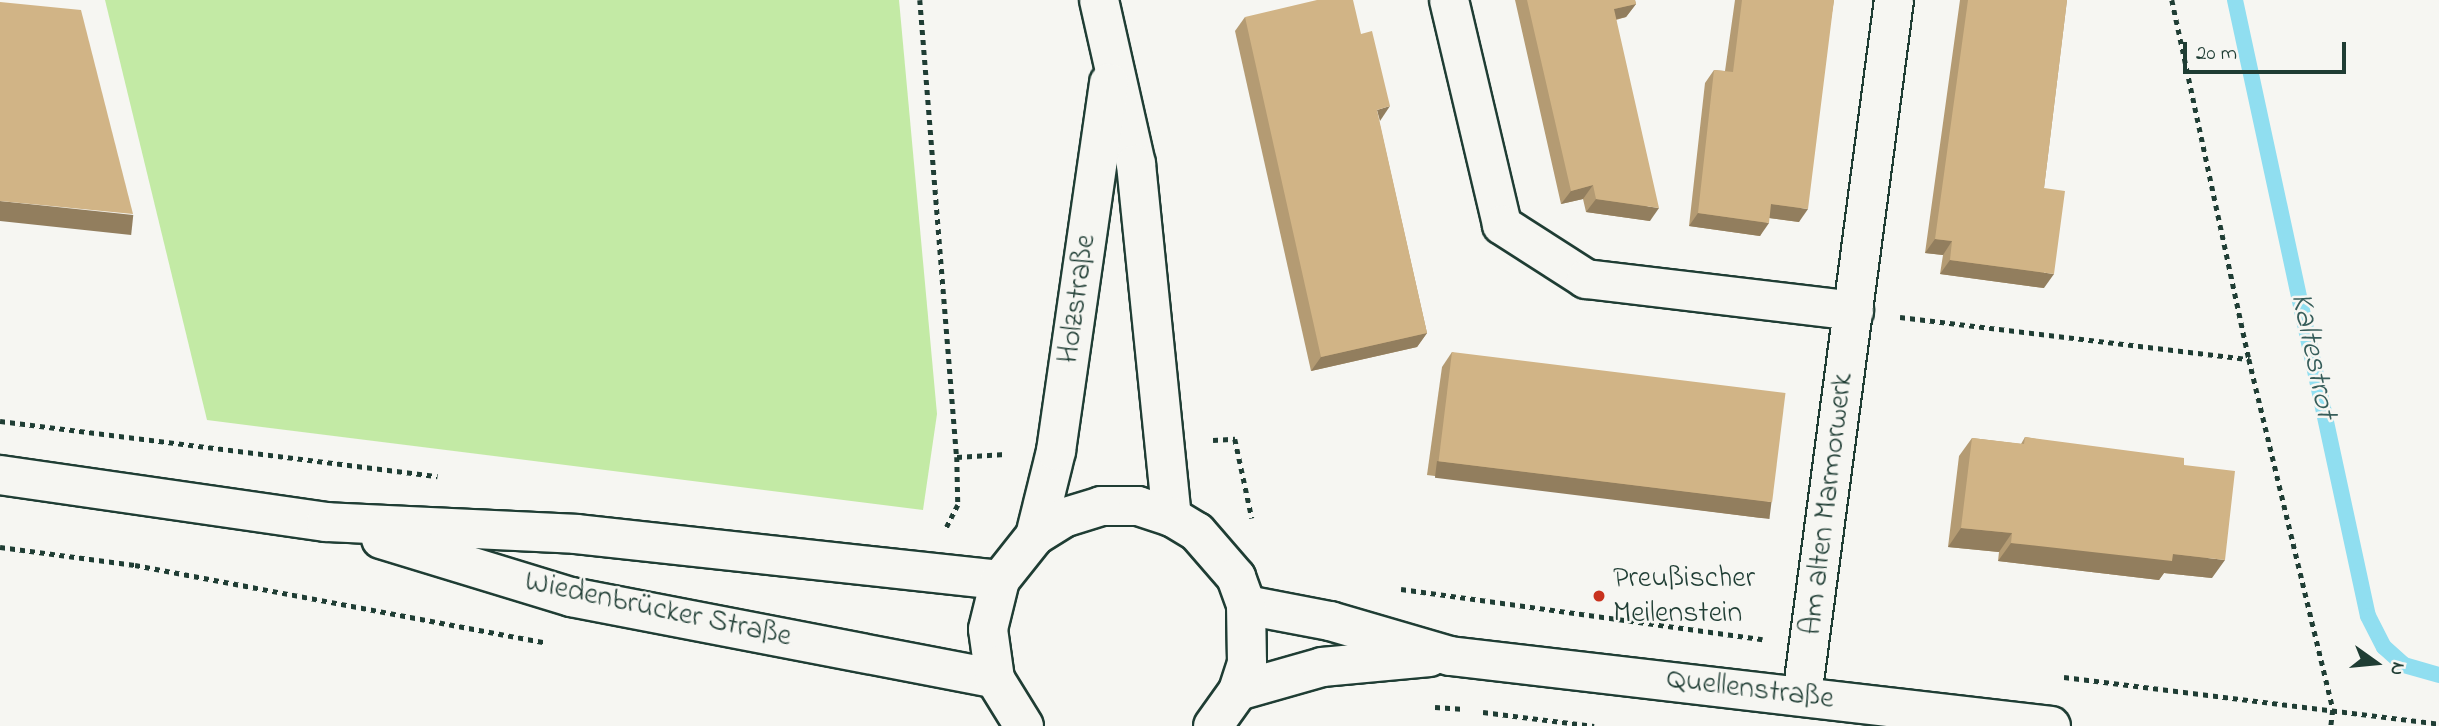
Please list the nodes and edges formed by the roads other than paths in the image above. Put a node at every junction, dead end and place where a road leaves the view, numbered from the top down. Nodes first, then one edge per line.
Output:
1 (1099, 0) edge
2 (1450, 0) edge
3 (1894, 0) edge
4 (1112, 60) junction
5 (1854, 311) junction
6 (0, 475) edge
7 (1172, 517) junction
8 (326, 522) junction
9 (1035, 536) junction
10 (1000, 580) junction
11 (1246, 605) junction
12 (1450, 656) junction
13 (995, 679) junction
14 (1238, 691) junction
15 (1802, 696) junction
16 (1024, 726) edge
17 (1213, 726) edge
18 (2051, 726) edge

1 - 4 street, Holzstraße
2 - 5 street
3 - 5 street, Am alten Marmorwerk
4 - 7 street, Holzstraße
4 - 9 street, Holzstraße
5 - 15 street, Am alten Marmorwerk
6 - 8 street, Wiedenbrücker Straße
7 - 9 street
7 - 11 street
8 - 10 street, Wiedenbrücker Straße
8 - 13 street, Wiedenbrücker Straße
9 - 10 street
10 - 13 street
11 - 12 street, Quellenstraße
11 - 14 street
12 - 14 street, Quellenstraße
12 - 15 street, Quellenstraße
13 - 16 street
14 - 17 street
15 - 18 street, Quellenstraße

